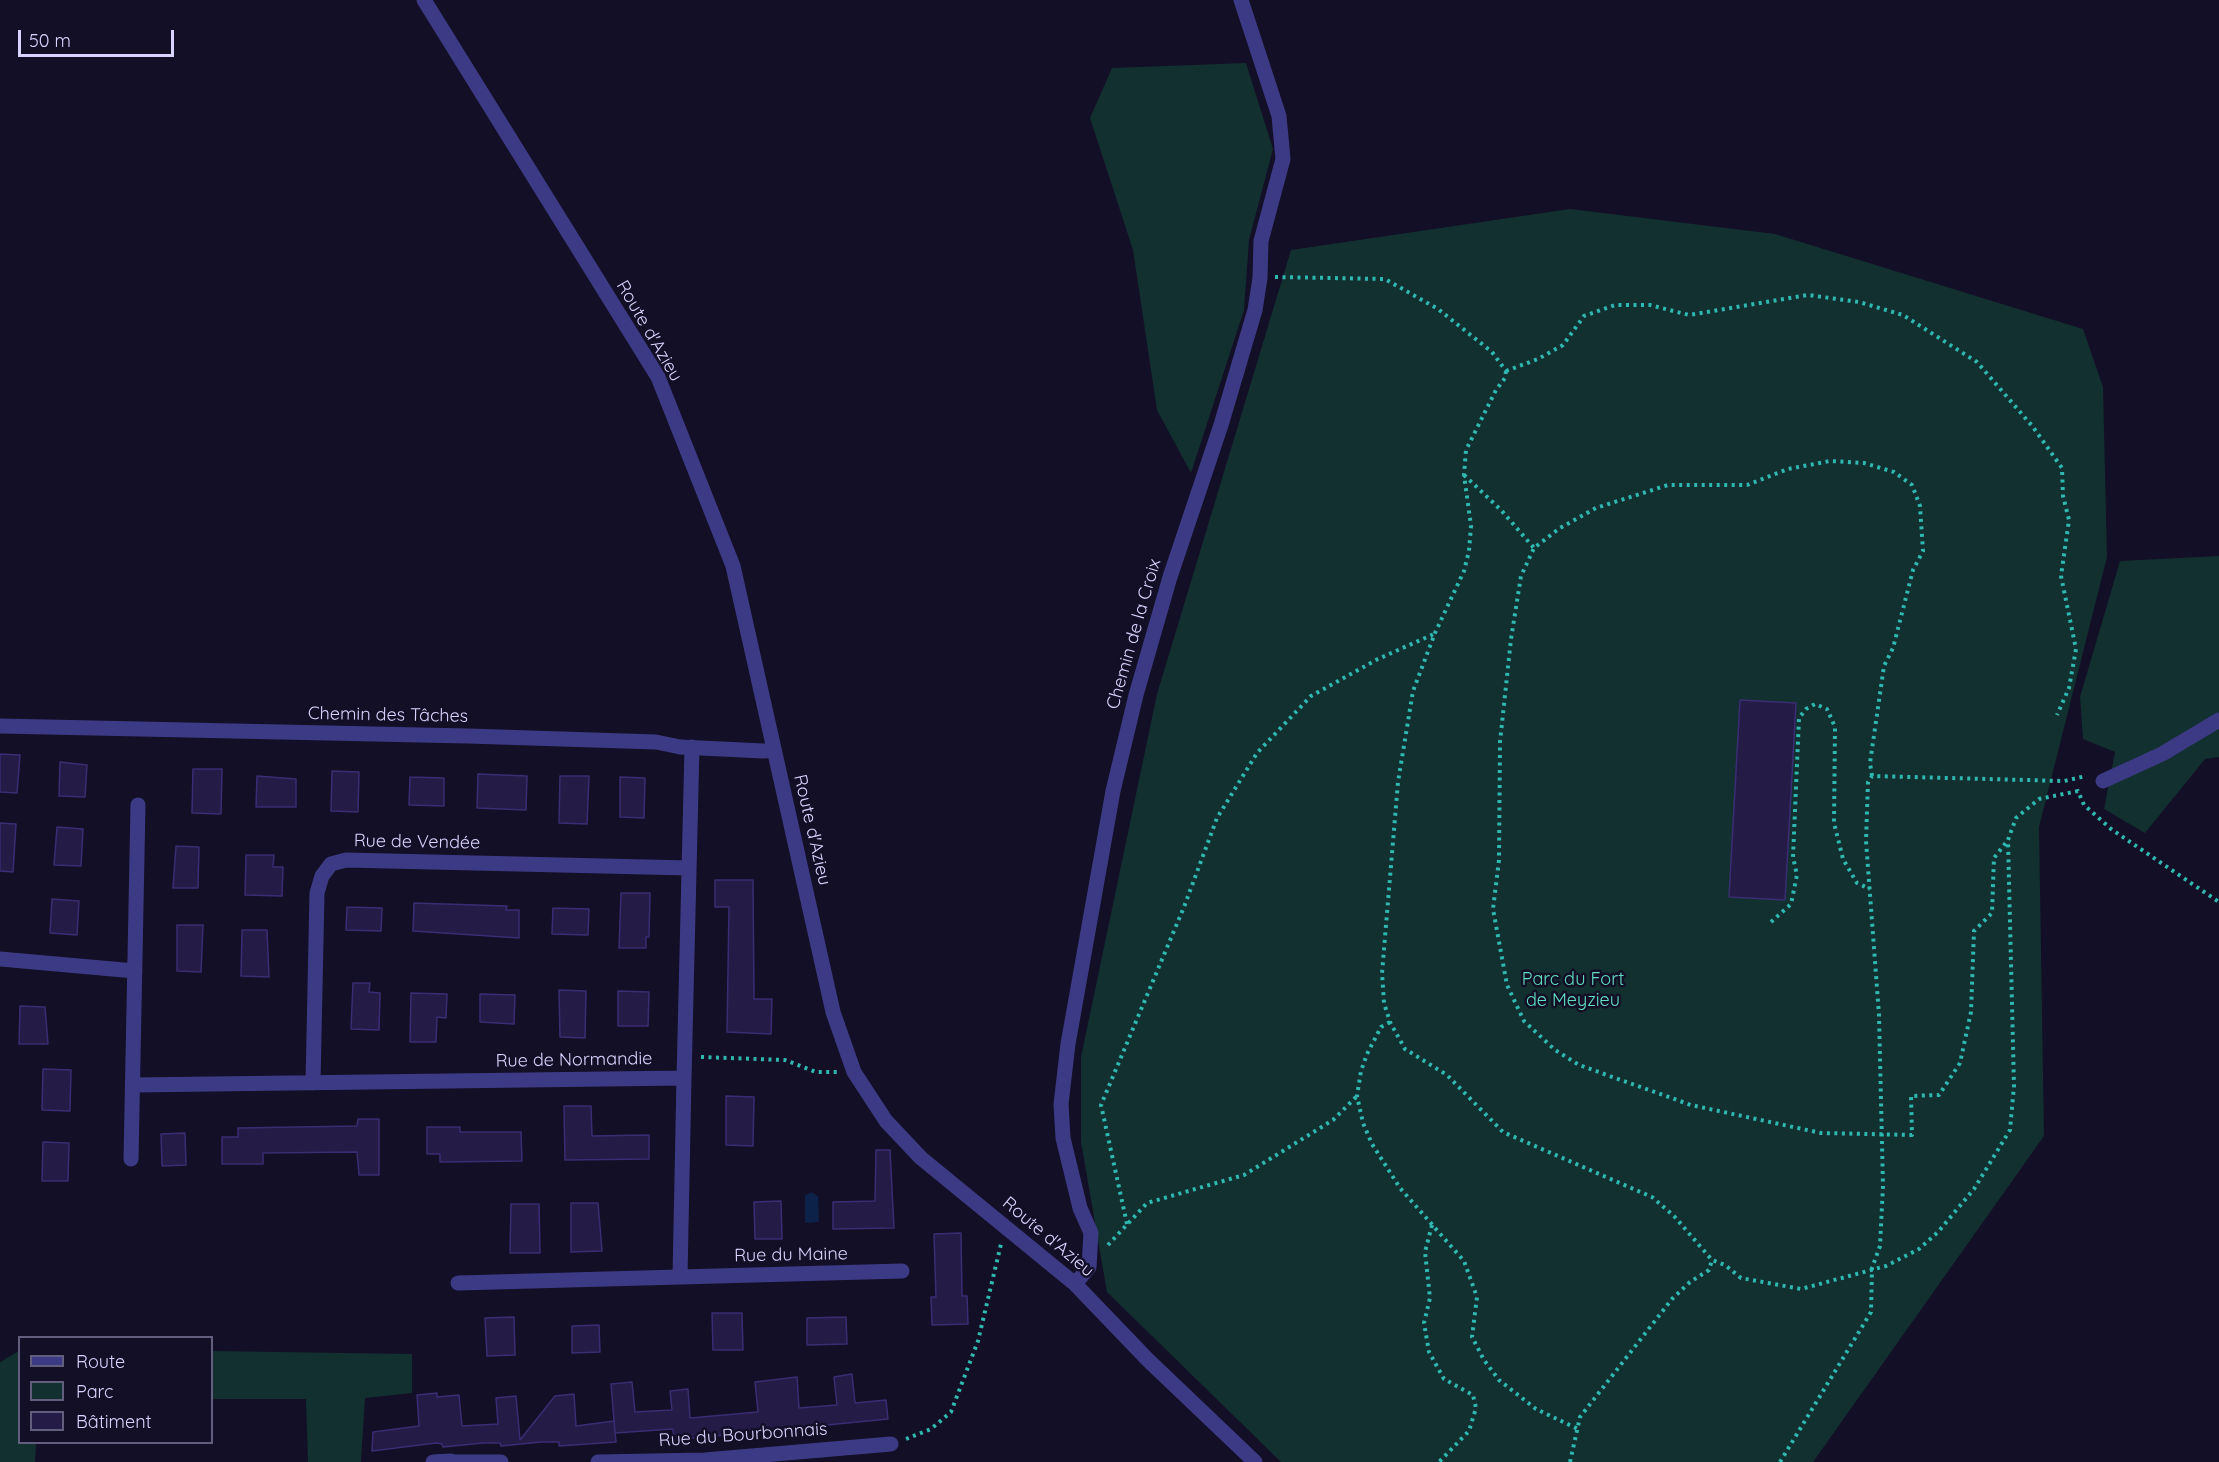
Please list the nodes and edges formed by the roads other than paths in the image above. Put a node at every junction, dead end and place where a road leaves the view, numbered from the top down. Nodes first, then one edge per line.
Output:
1 (412, 0) edge
2 (424, 0) edge
3 (1240, 0) edge
4 (482, 98) junction
5 (2219, 720) edge
6 (0, 726) edge
7 (692, 747) junction
8 (774, 750) junction
9 (2103, 781) dead end
10 (138, 805) dead end
11 (689, 868) junction
12 (0, 959) edge
13 (135, 971) junction
14 (684, 1078) junction
15 (313, 1083) junction
16 (133, 1085) junction
17 (131, 1159) dead end
18 (902, 1271) dead end
19 (680, 1277) junction
20 (458, 1283) dead end
21 (1075, 1284) junction
22 (891, 1444) road end
23 (851, 1455) edge
24 (705, 1461) edge
25 (433, 1462) edge
26 (451, 1462) edge
27 (501, 1462) edge
28 (598, 1462) edge
29 (1254, 1462) edge

1 - 4 street, Route d'Azieu
2 - 4 street, Route d'Azieu
3 - 21 street, Chemin de la Croix
4 - 8 street, Route d'Azieu
5 - 9 street
6 - 7 street, Chemin des Tâches
7 - 8 street, Chemin des Tâches
7 - 11 street
8 - 21 street, Route d'Azieu
10 - 13 street
11 - 14 street
11 - 15 street, Rue de Vendée
12 - 13 street
13 - 16 street
14 - 15 street, Rue de Normandie
14 - 19 street
15 - 16 street, Rue de Normandie
16 - 17 street
18 - 19 street, Rue du Maine
19 - 20 street, Rue du Maine
21 - 29 street, Route d'Azieu
22 - 23 street, Rue du Bourbonnais
23 - 24 street, Rue du Bourbonnais
24 - 28 street, Rue du Bourbonnais
25 - 26 street
26 - 27 street

